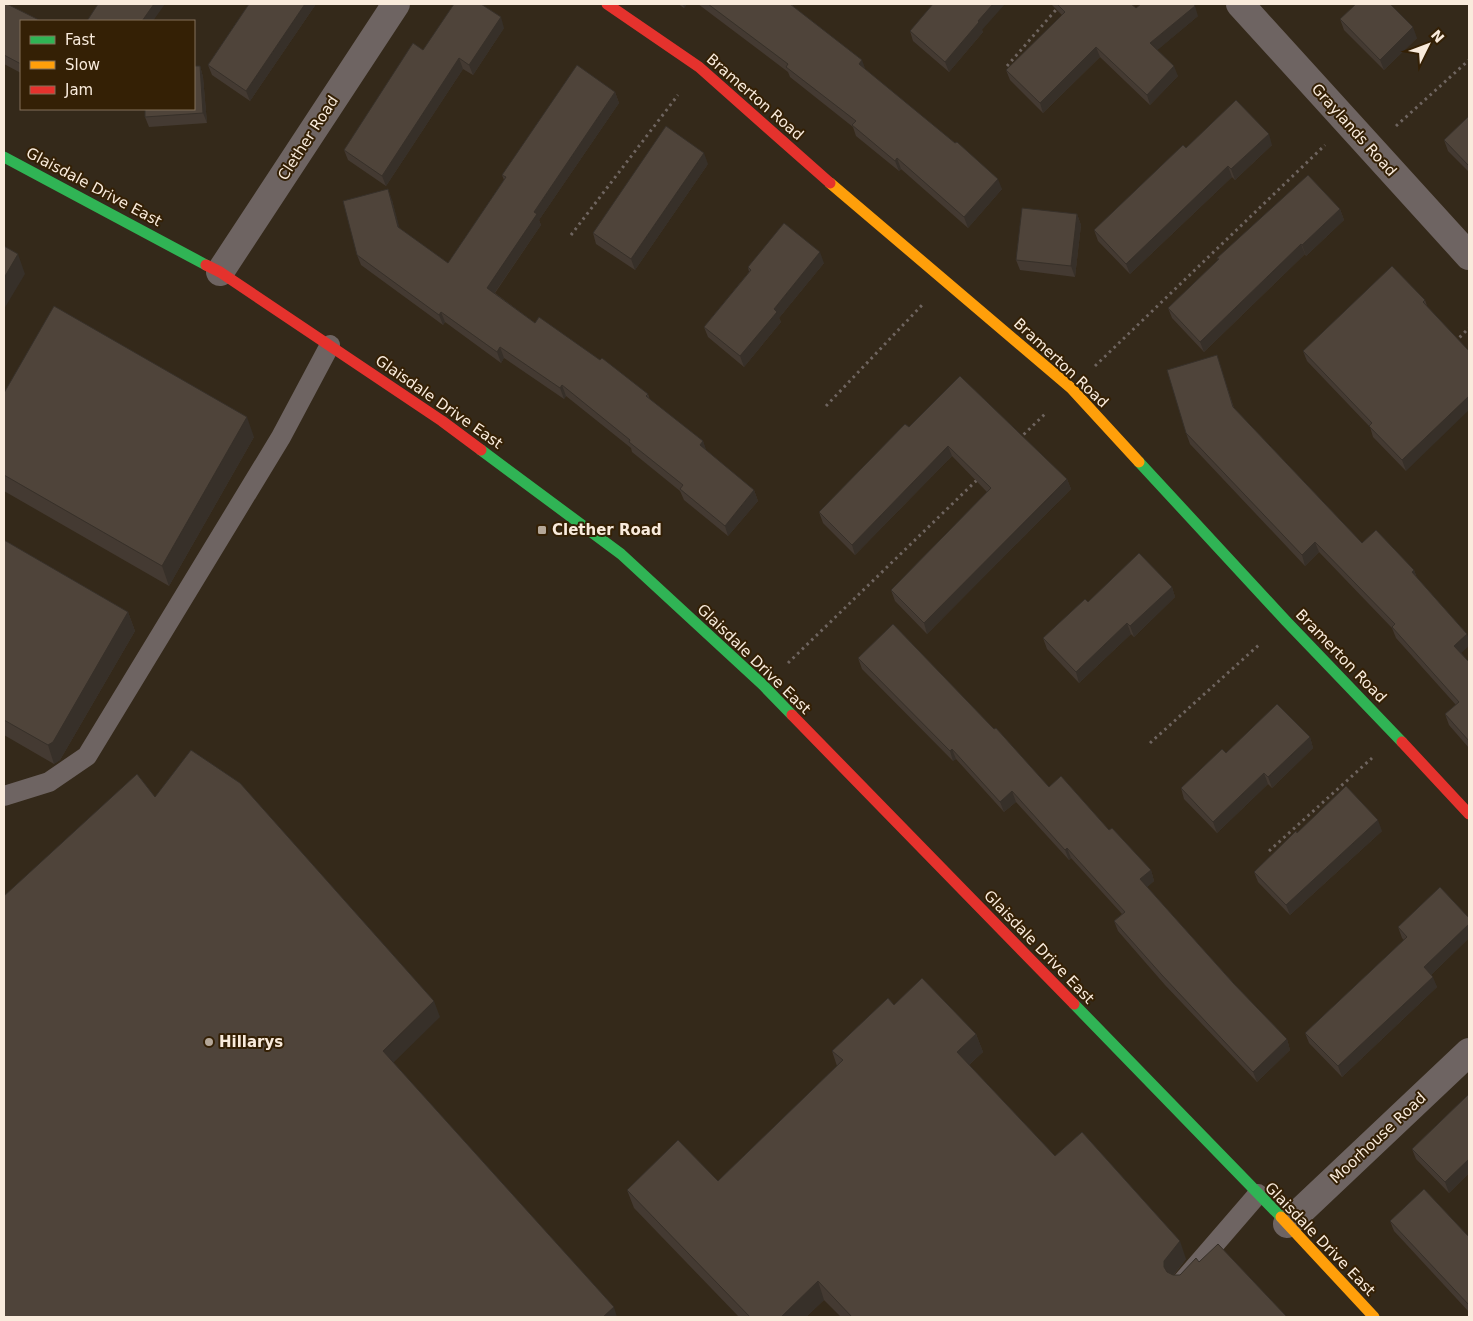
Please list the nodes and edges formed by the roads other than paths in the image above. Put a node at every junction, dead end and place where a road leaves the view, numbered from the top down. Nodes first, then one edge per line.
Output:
1 (396, 4) edge
2 (607, 4) edge
3 (1240, 4) edge
4 (4, 156) edge
5 (1469, 256) edge
6 (220, 272) junction
7 (330, 345) junction
8 (4, 796) edge
9 (1469, 814) edge
10 (1469, 1052) edge
11 (1258, 1194) junction
12 (1287, 1224) junction
13 (1182, 1282) edge
14 (1374, 1317) edge

1 - 6 street, Clether Road
2 - 9 street, Bramerton Road
3 - 5 street, Graylands Road
4 - 6 street, Glaisdale Drive East
6 - 7 street, Glaisdale Drive East
7 - 8 lane
7 - 11 street, Glaisdale Drive East
10 - 12 street, Moorhouse Road
11 - 12 street, Glaisdale Drive East
11 - 13 lane
12 - 14 street, Glaisdale Drive East

